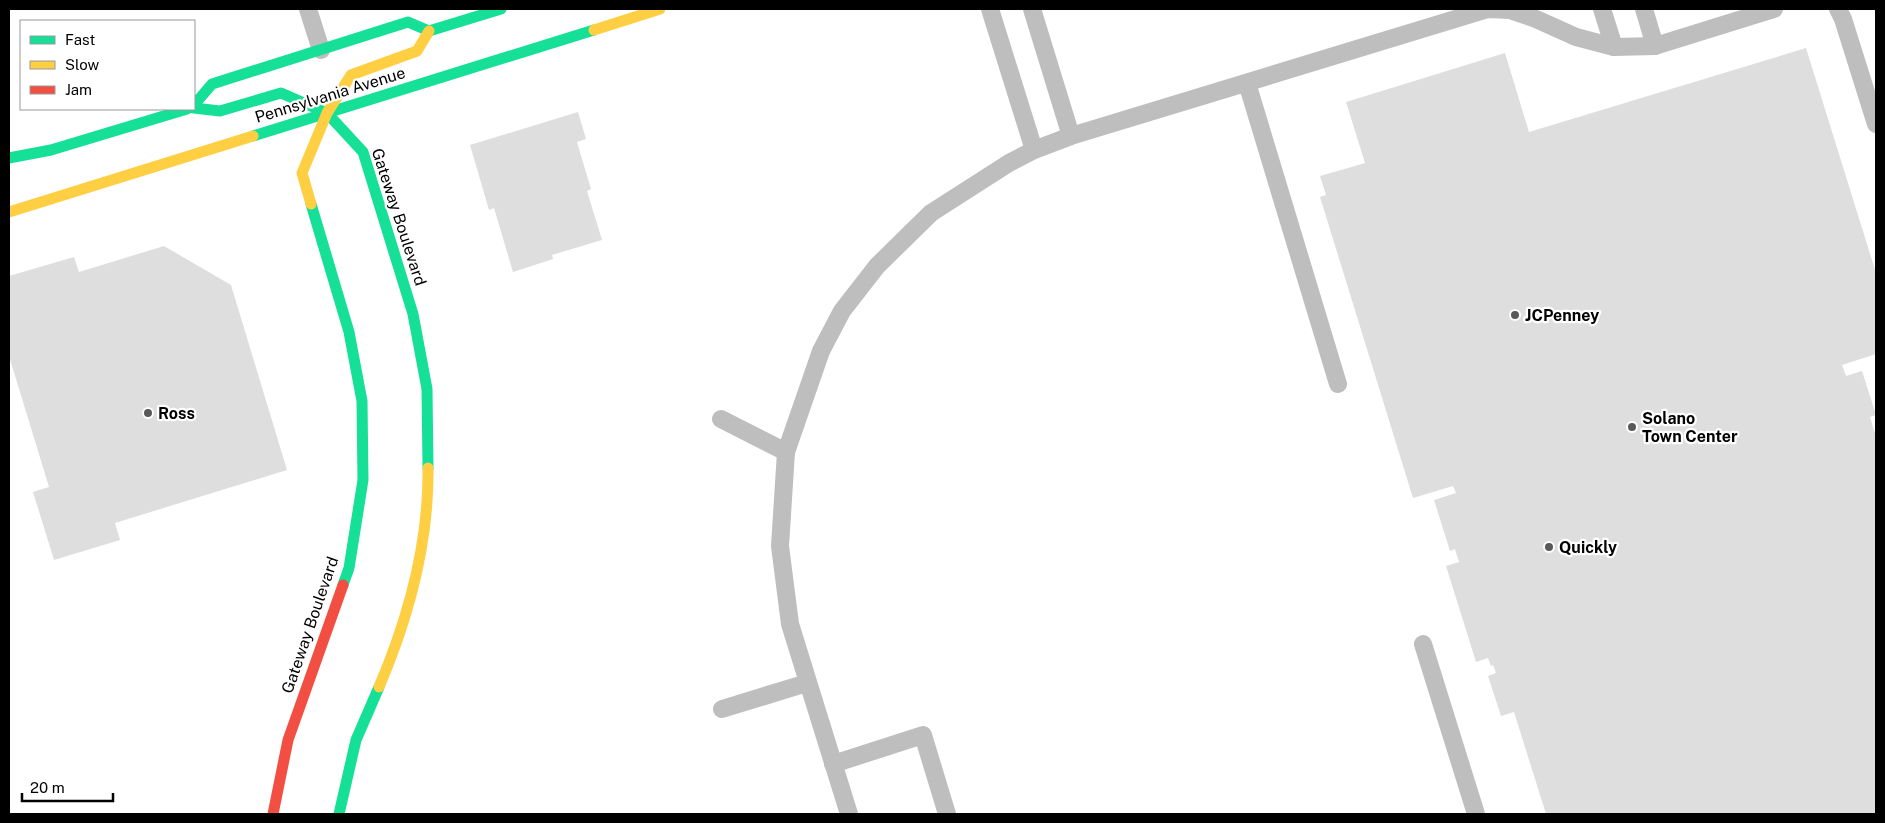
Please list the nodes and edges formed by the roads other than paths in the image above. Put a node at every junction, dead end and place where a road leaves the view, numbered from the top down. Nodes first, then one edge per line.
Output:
1 (308, 9) edge
2 (501, 9) edge
3 (660, 9) edge
4 (990, 9) edge
5 (1032, 9) edge
6 (1602, 9) edge
7 (1644, 9) edge
8 (1774, 9) edge
9 (1838, 9) edge
10 (1541, 14) edge
11 (429, 31) junction
12 (1655, 46) junction
13 (1614, 47) junction
14 (321, 50) junction
15 (1247, 82) junction
16 (195, 105) edge
17 (195, 106) edge
18 (184, 110) edge
19 (327, 113) junction
20 (1876, 124) edge
21 (1071, 136) junction
22 (1034, 150) junction
23 (9, 158) edge
24 (9, 212) edge
25 (1338, 384) dead end
26 (721, 419) dead end
27 (786, 452) junction
28 (1423, 644) dead end
29 (807, 683) junction
30 (722, 709) dead end
31 (833, 764) junction
32 (273, 814) edge
33 (339, 814) edge
34 (849, 814) edge
35 (947, 814) edge
36 (1476, 814) edge

1 - 14 lane
2 - 11 main road
3 - 19 main road, Pennsylvania Avenue
4 - 22 lane
5 - 21 lane
6 - 13 lane
7 - 12 lane
8 - 12 lane
9 - 20 lane
10 - 13 lane
10 - 15 lane
11 - 14 main road
11 - 19 main road
12 - 13 lane
14 - 16 main road
15 - 21 lane
15 - 25 lane
17 - 19 main road
18 - 23 main road
19 - 24 main road, Pennsylvania Avenue
19 - 32 main road, Gateway Boulevard
19 - 33 main road, Gateway Boulevard
21 - 22 lane
22 - 27 lane
26 - 27 lane
27 - 29 lane
28 - 36 lane
29 - 30 lane
29 - 31 lane
31 - 34 lane
31 - 35 lane

